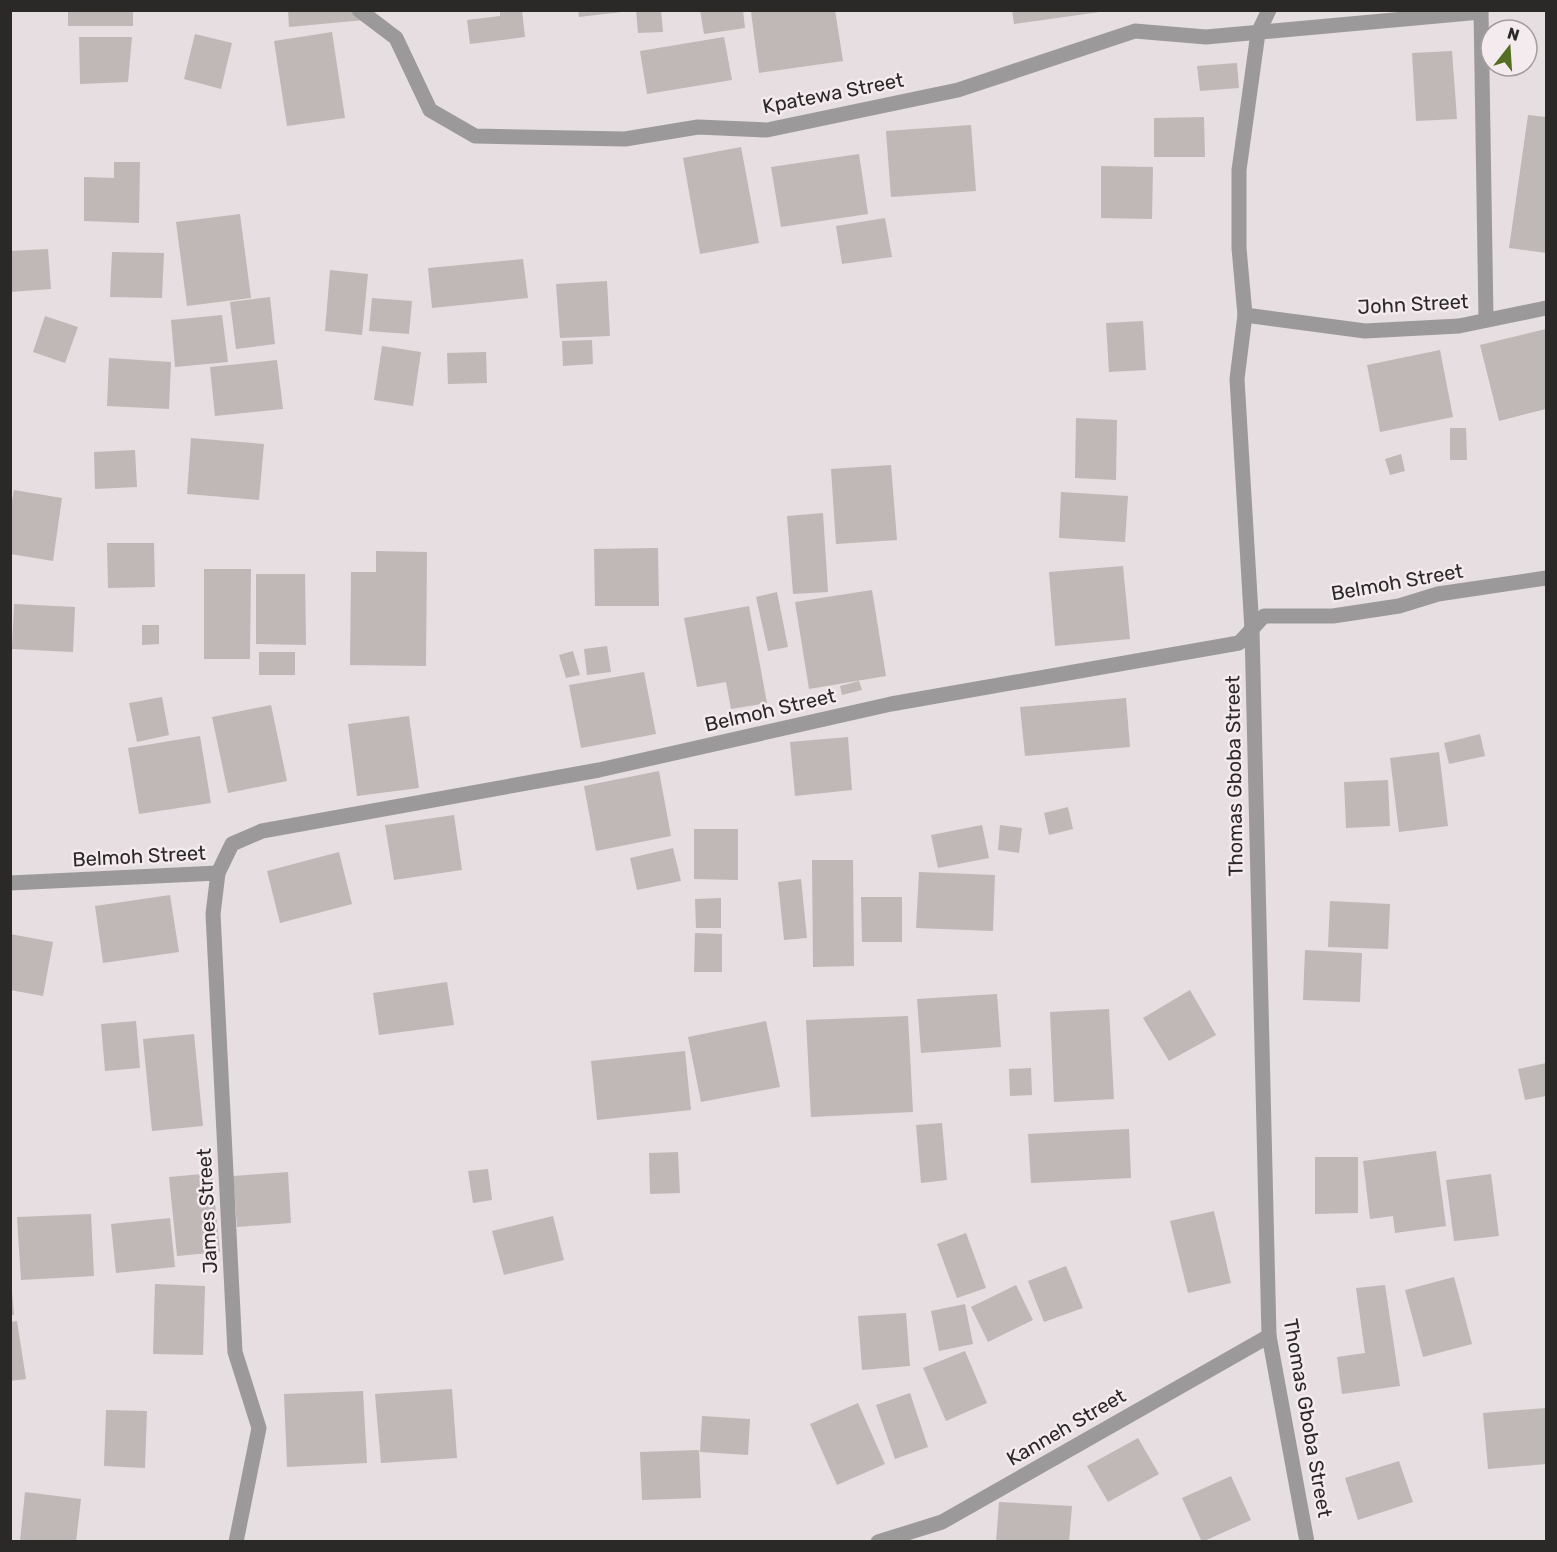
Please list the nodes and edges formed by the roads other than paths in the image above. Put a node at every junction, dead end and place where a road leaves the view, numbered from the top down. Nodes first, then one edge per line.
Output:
1 (359, 10) edge
2 (1269, 10) edge
3 (1481, 11) edge
4 (1258, 33) junction
5 (1546, 308) edge
6 (1245, 315) junction
7 (1486, 319) junction
8 (1546, 578) edge
9 (1252, 630) junction
10 (219, 873) junction
11 (10, 883) edge
12 (1269, 1336) junction
13 (236, 1542) edge
14 (878, 1542) edge
15 (1308, 1542) edge

1 - 4 street, Kpatewa Street
2 - 4 street, Thomas Gboba Street
3 - 4 street, Kpatewa Street
3 - 7 street
4 - 6 street, Thomas Gboba Street
5 - 7 street, John Street
6 - 7 street, John Street
6 - 9 street, Thomas Gboba Street
8 - 9 street, Belmoh Street
9 - 10 street, Belmoh Street
9 - 12 street, Thomas Gboba Street
10 - 11 street, Belmoh Street
10 - 13 street, James Street
12 - 14 street, Kanneh Street
12 - 15 street, Thomas Gboba Street

